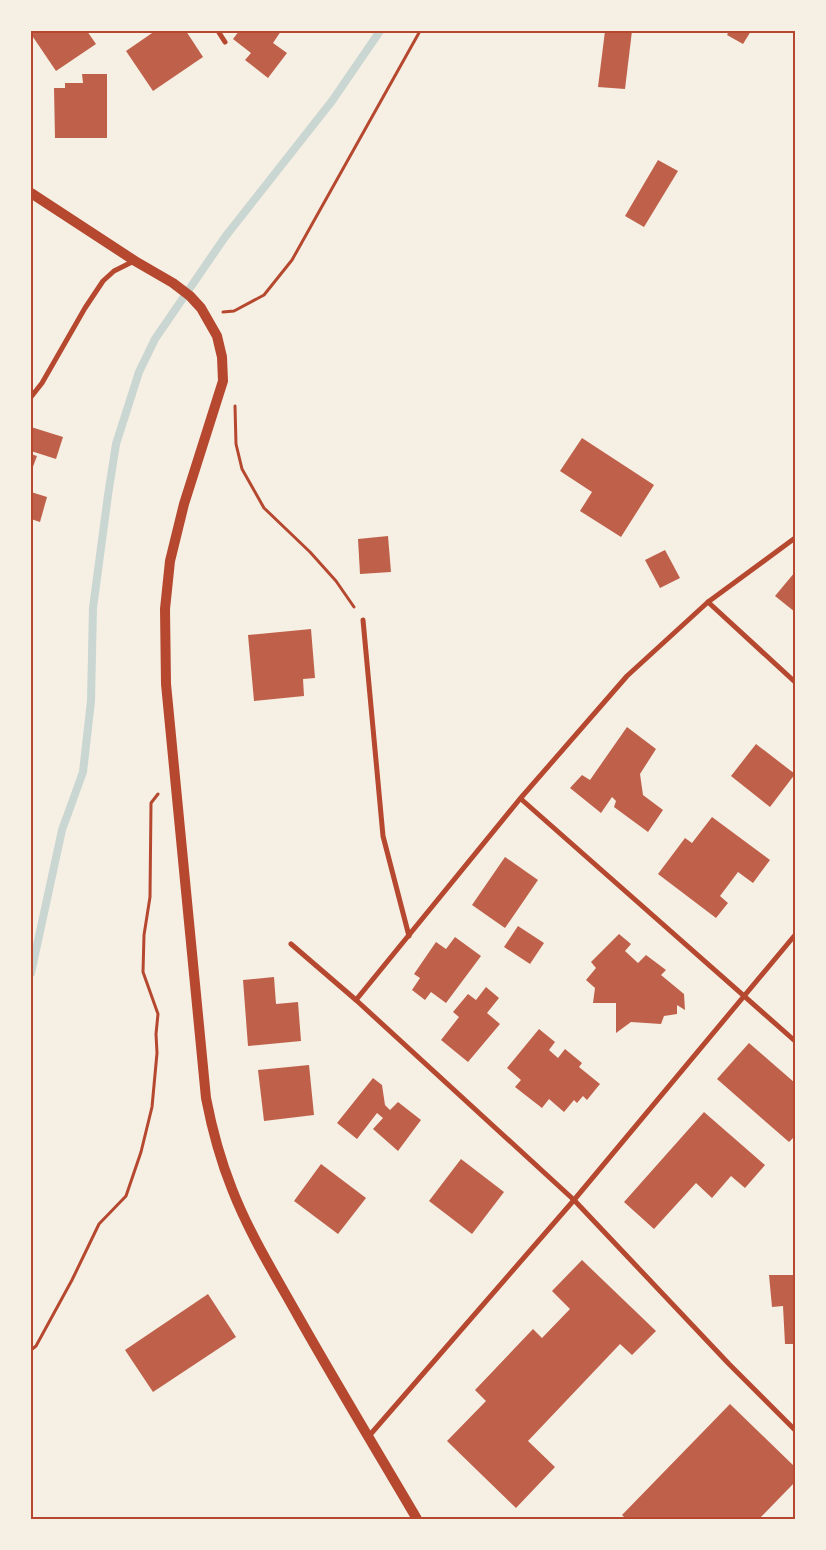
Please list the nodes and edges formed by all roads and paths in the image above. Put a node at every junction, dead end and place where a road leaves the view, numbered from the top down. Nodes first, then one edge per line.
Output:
1 (218, 31) edge
2 (420, 31) edge
3 (225, 42) dead end
4 (31, 193) edge
5 (135, 261) junction
6 (207, 318) junction
7 (31, 398) edge
8 (235, 405) dead end
9 (795, 538) edge
10 (708, 602) junction
11 (363, 620) joint
12 (795, 682) edge
13 (175, 772) junction
14 (521, 799) junction
15 (795, 935) edge
16 (409, 936) junction
17 (291, 944) dead end
18 (745, 996) junction
19 (356, 1000) junction
20 (795, 1041) edge
21 (574, 1200) junction
22 (31, 1350) edge
23 (795, 1430) edge
24 (369, 1436) junction
25 (417, 1519) edge

1 - 3 street
2 - 6 path
4 - 5 main road
5 - 6 main road
5 - 7 street
6 - 13 main road
8 - 11 path
9 - 10 street
10 - 12 street
10 - 14 street
11 - 16 street
13 - 22 path
13 - 24 main road
14 - 16 street
14 - 18 street
15 - 18 street
16 - 19 street
17 - 19 street
18 - 20 street
18 - 21 street
19 - 21 street
21 - 23 street
21 - 24 street
24 - 25 main road

